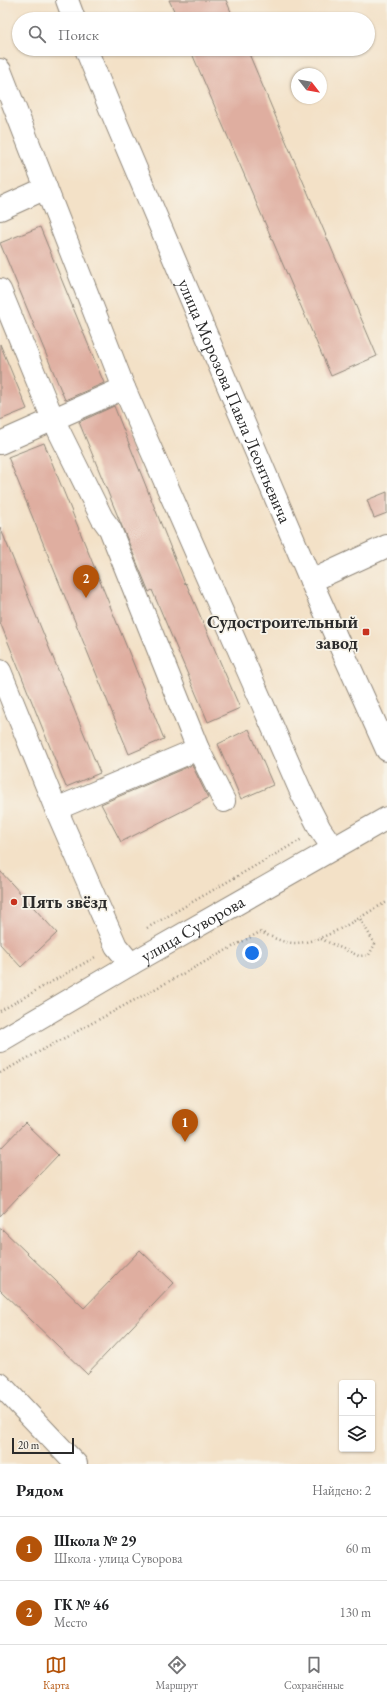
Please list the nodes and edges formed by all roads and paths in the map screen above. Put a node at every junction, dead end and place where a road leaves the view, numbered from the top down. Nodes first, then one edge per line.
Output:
1 (67, 0) edge
2 (71, 12) edge
3 (89, 56) edge
4 (0, 70) edge
5 (46, 188) junction
6 (0, 209) edge
7 (0, 290) edge
8 (124, 388) junction
9 (53, 419) junction
10 (0, 443) edge
11 (387, 546) edge
12 (311, 581) junction
13 (0, 671) edge
14 (198, 749) junction
15 (387, 750) edge
16 (224, 801) dead end
17 (56, 809) junction
18 (387, 818) edge
19 (320, 829) junction
20 (333, 848) junction
21 (387, 902) edge
22 (359, 917) junction
23 (321, 939) junction
24 (116, 946) junction
25 (131, 964) junction
26 (0, 1011) edge
27 (0, 1041) edge
28 (0, 1073) edge
29 (0, 1384) edge
30 (76, 1464) edge

1 - 2 main road
3 - 12 main road, улица Морозова Павла Леонтьевича
4 - 5 main road
5 - 6 main road
5 - 8 main road
7 - 9 main road
8 - 9 main road
8 - 19 main road
9 - 10 main road
9 - 14 main road
11 - 12 main road
12 - 15 main road, улица Морозова Павла Леонтьевича
13 - 17 main road
14 - 16 main road
14 - 17 main road
17 - 24 main road
18 - 20 main road, улица Суворова
19 - 20 main road
19 - 24 path
20 - 25 main road, улица Суворова
21 - 22 path
22 - 23 path
22 - 23 path
23 - 28 path
24 - 25 main road
24 - 26 path
25 - 27 main road, улица Суворова
29 - 30 main road

